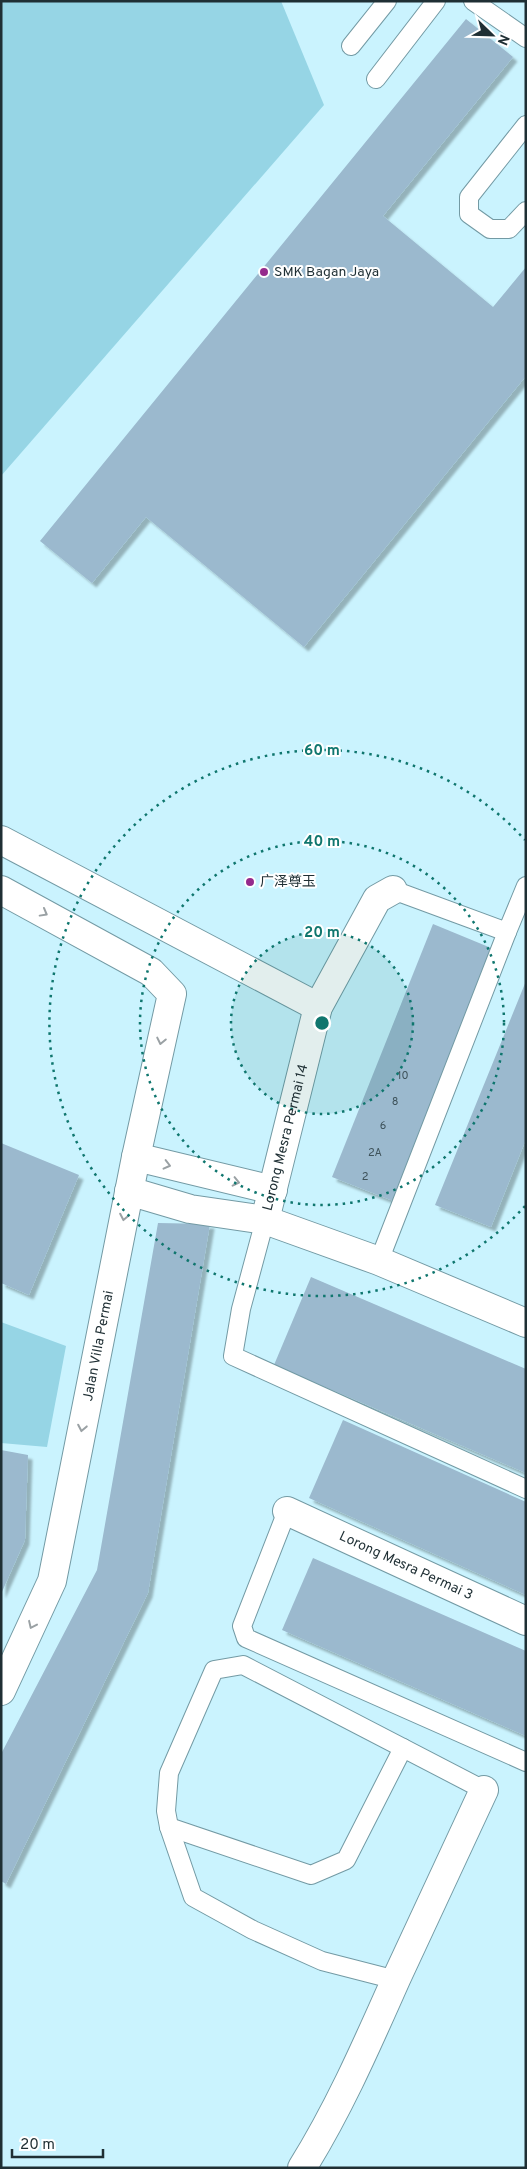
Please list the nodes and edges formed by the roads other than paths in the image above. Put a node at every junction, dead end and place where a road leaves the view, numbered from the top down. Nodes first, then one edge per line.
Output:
1 (387, 1) edge
2 (436, 1) edge
3 (472, 1) edge
4 (526, 38) edge
5 (351, 46) dead end
6 (376, 79) dead end
7 (526, 125) edge
8 (526, 211) edge
9 (1, 840) edge
10 (526, 886) edge
11 (1, 890) edge
12 (393, 890) joint
13 (507, 932) junction
14 (318, 1007) junction
15 (136, 1157) junction
16 (273, 1190) junction
17 (129, 1191) junction
18 (265, 1220) junction
19 (379, 1261) junction
20 (524, 1318) edge
21 (526, 1489) edge
22 (287, 1511) joint
23 (526, 1621) edge
24 (1, 1691) edge
25 (402, 1748) junction
26 (526, 1762) edge
27 (484, 1790) joint
28 (169, 1827) junction
29 (396, 1980) junction
30 (302, 2168) edge

1 - 5 lane
2 - 6 lane
3 - 4 lane
7 - 8 lane
9 - 14 street
10 - 13 lane
11 -> 15 street, Jalan Villa Permai
12 - 13 lane
12 - 14 street, Lorong Mesra Permai 14
13 - 19 lane
14 - 16 street, Lorong Mesra Permai 14
15 -> 16 street
15 - 17 street, Jalan Villa Permai
16 - 18 street, Lorong Mesra Permai 14
17 - 18 street
17 -> 24 street, Jalan Villa Permai
18 - 19 street, Lorong Mesra Permai 14
18 - 21 lane
19 - 20 street, Lorong Mesra Permai 14
22 - 23 street, Lorong Mesra Permai 3
22 - 26 lane
25 - 27 lane
25 - 28 lane
25 - 28 lane
27 - 29 street
28 - 29 lane
29 - 30 street

